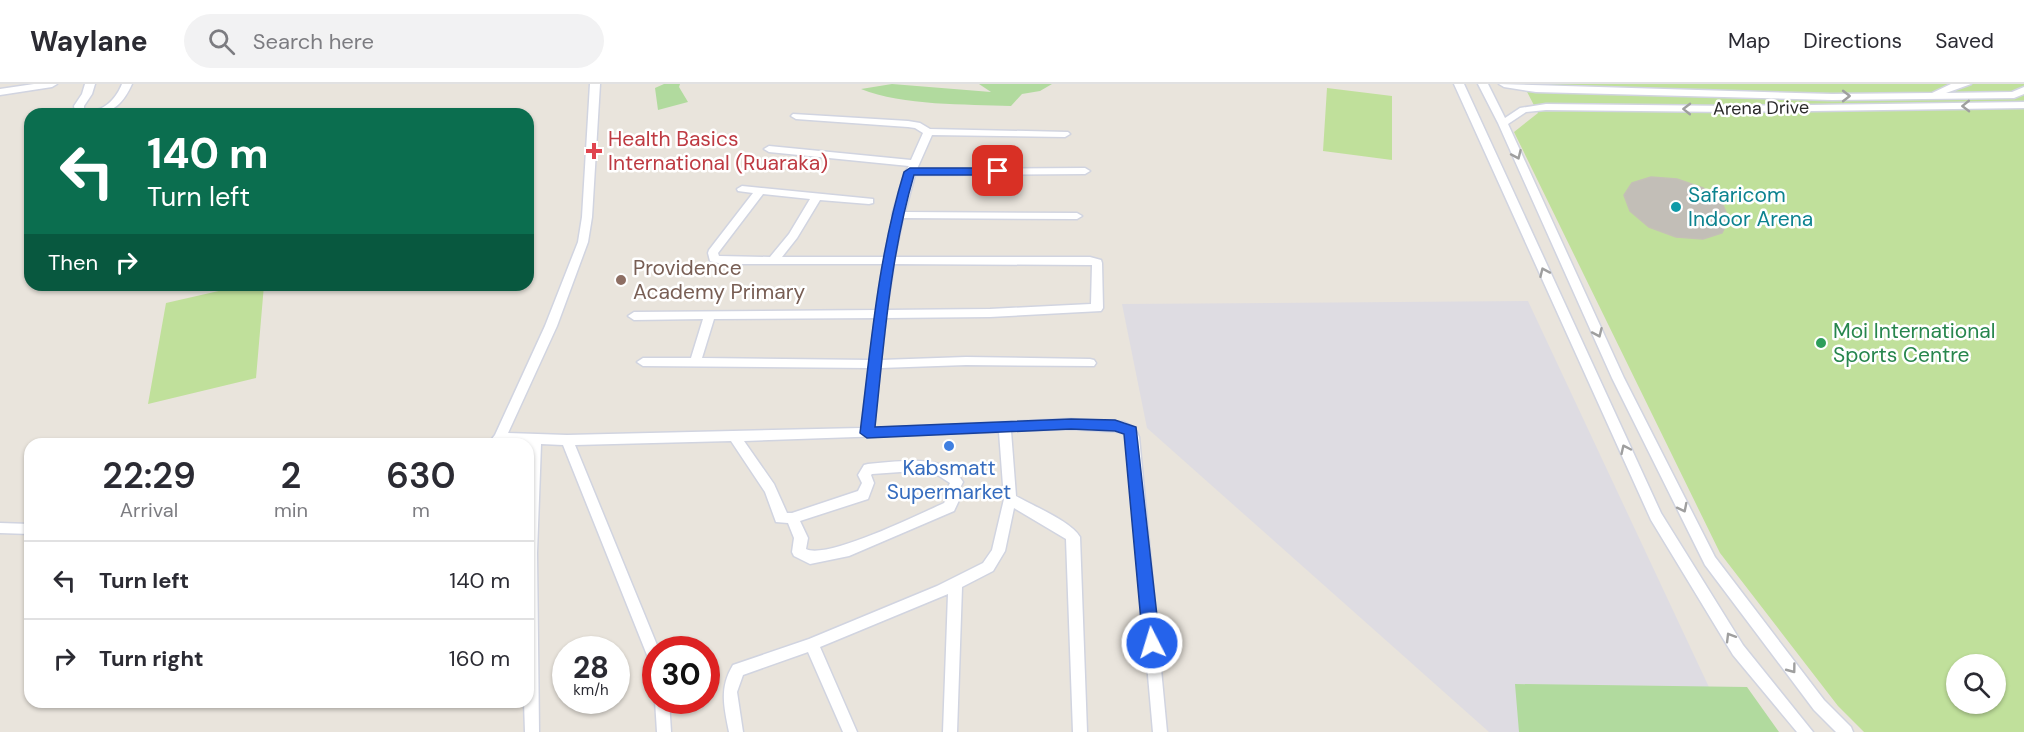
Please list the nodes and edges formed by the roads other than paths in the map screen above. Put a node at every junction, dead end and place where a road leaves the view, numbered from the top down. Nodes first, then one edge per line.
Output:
1 (52, 84) edge
2 (90, 84) edge
3 (127, 84) edge
4 (596, 84) edge
5 (1459, 84) edge
6 (1483, 84) edge
7 (1503, 84) edge
8 (1966, 84) edge
9 (2024, 90) edge
10 (0, 92) edge
11 (1933, 96) junction
12 (2024, 105) edge
13 (79, 108) edge
14 (110, 108) edge
15 (796, 116) dead end
16 (1503, 123) junction
17 (928, 132) junction
18 (1065, 134) dead end
19 (769, 149) dead end
20 (911, 168) junction
21 (1085, 171) dead end
22 (742, 189) dead end
23 (760, 191) junction
24 (817, 196) junction
25 (869, 201) dead end
26 (897, 215) junction
27 (1077, 216) dead end
28 (773, 260) junction
29 (888, 261) junction
30 (882, 312) junction
31 (710, 315) junction
32 (634, 316) dead end
33 (643, 362) dead end
34 (695, 363) junction
35 (1090, 363) dead end
36 (876, 364) junction
37 (1005, 427) junction
38 (867, 433) junction
39 (734, 435) junction
40 (498, 438) edge
41 (535, 438) joint
42 (567, 440) junction
43 (534, 461) edge
44 (1010, 499) junction
45 (792, 518) junction
46 (0, 528) edge
47 (24, 529) edge
48 (955, 584) junction
49 (646, 636) edge
50 (812, 644) junction
51 (532, 708) edge
52 (663, 714) edge
53 (532, 732) edge
54 (664, 732) edge
55 (736, 732) edge
56 (850, 732) edge
57 (950, 732) edge
58 (1080, 732) edge
59 (1160, 732) edge
60 (1806, 732) edge
61 (1846, 732) edge

1 - 10 street
2 - 13 street
3 - 14 street
4 - 40 street
60 -> 5 street
6 - 16 street
7 -> 11 street, Arena Drive
8 - 11 street
9 - 11 street, Arena Drive
12 -> 16 street, Arena Drive
15 - 17 street
16 -> 61 street
17 - 18 street
17 - 20 street
19 - 20 street
20 - 21 street
20 - 26 street
22 - 23 street
23 - 24 street
23 - 28 street
24 - 25 street
24 - 28 street
26 - 27 street
26 - 29 street
28 - 29 street
29 - 30 street
29 - 30 street
30 - 31 street
30 - 36 street
31 - 32 street
31 - 34 street
33 - 34 street
34 - 36 street
35 - 36 street
36 - 38 street
37 - 38 street
37 - 44 street
37 - 59 street
38 - 39 street
39 - 42 street
39 - 45 street
41 - 42 street
41 - 43 street
42 - 49 street
44 - 48 street
44 - 58 street
45 - 45 street
46 - 47 street
48 - 50 street
48 - 57 street
50 - 55 street
50 - 56 street
51 - 53 street
52 - 54 street

